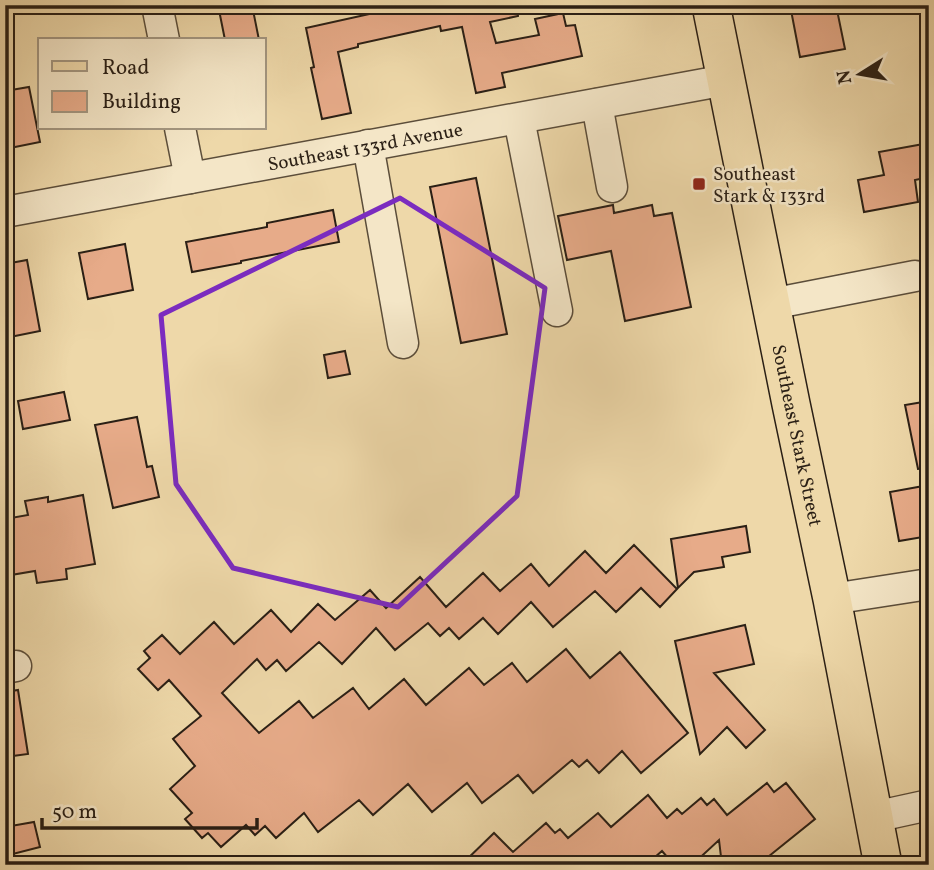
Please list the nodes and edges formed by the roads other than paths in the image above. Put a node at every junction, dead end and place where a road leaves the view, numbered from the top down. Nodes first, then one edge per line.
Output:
1 (157, 5) edge
2 (711, 5) edge
3 (164, 38) edge
4 (726, 80) junction
5 (597, 104) junction
6 (519, 119) junction
7 (180, 130) edge
8 (368, 145) junction
9 (190, 178) junction
10 (612, 187) dead end
11 (5, 212) edge
12 (915, 276) dead end
13 (771, 304) junction
14 (557, 311) dead end
15 (403, 343) dead end
16 (929, 584) edge
17 (832, 599) junction
18 (929, 805) edge
19 (874, 817) junction
20 (883, 865) edge

1 - 3 street
2 - 4 main road, Southeast Stark Street
4 - 5 street, Southeast 133rd Avenue
4 - 13 main road, Southeast Stark Street
5 - 6 street, Southeast 133rd Avenue
5 - 10 street
6 - 8 street, Southeast 133rd Avenue
6 - 14 street
7 - 9 street
8 - 9 street, Southeast 133rd Avenue
8 - 15 street
9 - 11 street, Southeast 133rd Avenue
12 - 13 street
13 - 17 main road, Southeast Stark Street
16 - 17 street
17 - 19 main road, Southeast Stark Street
18 - 19 street
19 - 20 main road, Southeast Stark Street

